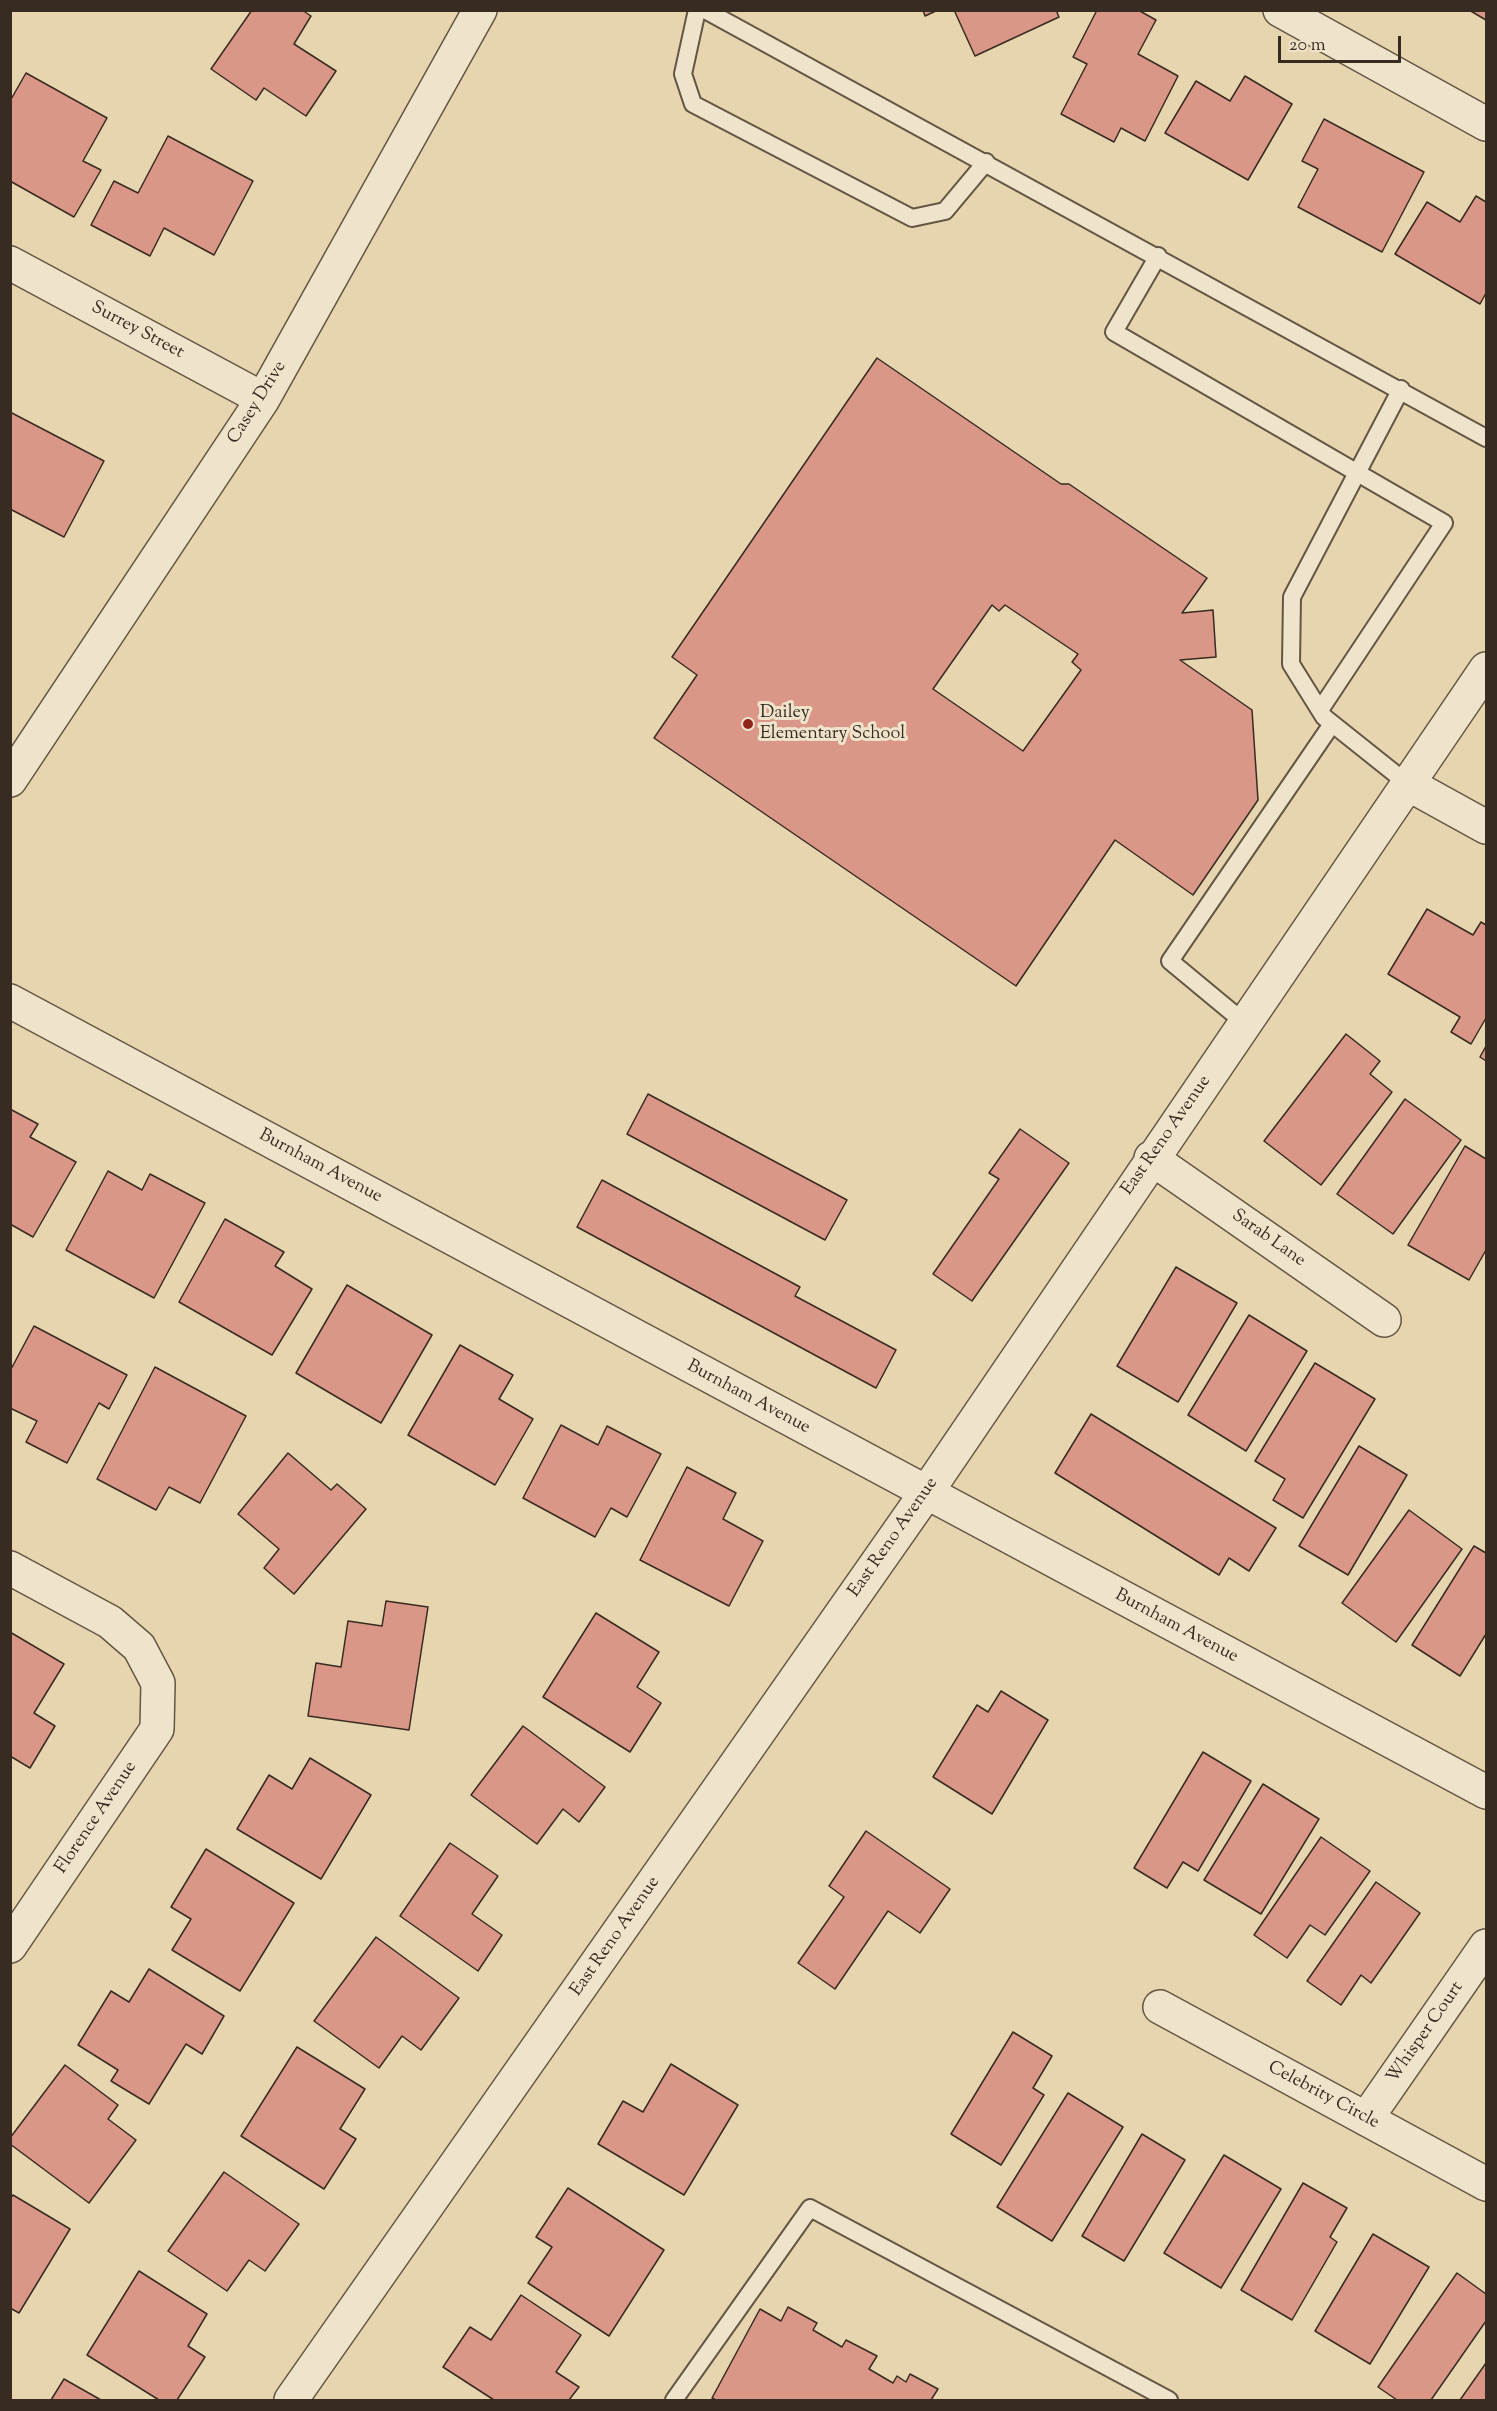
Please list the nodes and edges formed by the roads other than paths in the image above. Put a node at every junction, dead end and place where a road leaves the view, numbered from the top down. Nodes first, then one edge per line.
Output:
1 (480, 10) edge
2 (697, 10) edge
3 (705, 10) edge
4 (1280, 10) edge
5 (1486, 124) edge
6 (986, 162) junction
7 (1158, 256) junction
8 (10, 263) edge
9 (1401, 389) junction
10 (263, 399) junction
11 (1486, 438) edge
12 (1358, 473) junction
13 (1486, 669) edge
14 (1320, 710) junction
15 (1332, 724) junction
16 (10, 780) edge
17 (1408, 784) junction
18 (1486, 827) edge
19 (10, 1001) edge
20 (1246, 1024) junction
21 (1151, 1158) junction
22 (1384, 1320) dead end
23 (926, 1493) junction
24 (10, 1568) edge
25 (1486, 1792) edge
26 (10, 1946) edge
27 (1486, 1946) edge
28 (1160, 2007) dead end
29 (1366, 2119) junction
30 (1486, 2184) edge
31 (291, 2400) edge
32 (674, 2400) edge
33 (1168, 2400) edge

1 - 10 street, Casey Drive
2 - 6 lane
3 - 6 lane
4 - 5 street
6 - 7 lane
7 - 9 lane
7 - 12 lane
8 - 10 street, Surrey Street
9 - 11 lane
9 - 12 lane
10 - 16 street, Casey Drive
12 - 14 lane
12 - 14 lane
13 - 17 street, East Reno Avenue
14 - 15 lane
15 - 17 lane
15 - 20 lane
17 - 18 street
17 - 20 street, East Reno Avenue
19 - 23 street, Burnham Avenue
20 - 21 street, East Reno Avenue
21 - 22 street, Sarab Lane
21 - 23 street, East Reno Avenue
23 - 25 street, Burnham Avenue
23 - 31 street, East Reno Avenue
24 - 26 street, Florence Avenue
27 - 29 street, Whisper Court
28 - 29 street, Celebrity Circle
29 - 30 street, Celebrity Circle
32 - 33 lane

